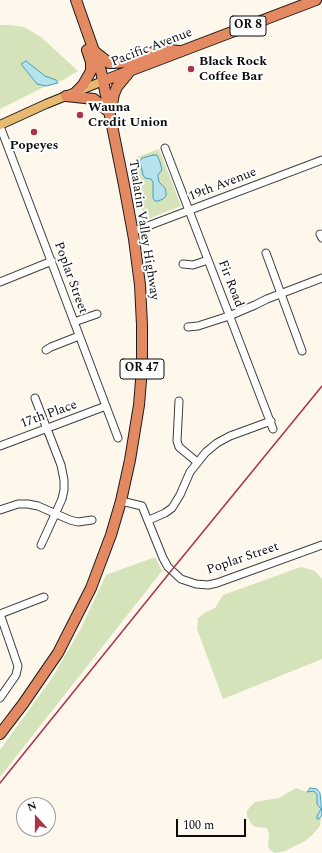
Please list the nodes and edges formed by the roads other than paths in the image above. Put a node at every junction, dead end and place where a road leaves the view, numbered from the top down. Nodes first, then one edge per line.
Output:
1 (76, 0) edge
2 (316, 0) edge
3 (81, 14) junction
4 (94, 51) junction
5 (181, 51) junction
6 (131, 70) junction
7 (103, 81) junction
8 (76, 92) junction
9 (66, 96) junction
10 (110, 113) junction
11 (0, 126) edge
12 (165, 148) dead end
13 (322, 160) edge
14 (189, 211) junction
15 (132, 232) junction
16 (266, 253) dead end
17 (208, 260) junction
18 (52, 261) junction
19 (183, 264) dead end
20 (322, 278) edge
21 (0, 282) edge
22 (281, 293) junction
23 (97, 314) dead end
24 (229, 316) junction
25 (74, 322) junction
26 (188, 327) dead end
27 (79, 336) junction
28 (46, 350) dead end
29 (302, 351) dead end
30 (35, 398) dead end
31 (179, 401) dead end
32 (106, 406) junction
33 (271, 421) junction
34 (47, 428) junction
35 (273, 429) dead end
36 (118, 438) dead end
37 (0, 446) edge
38 (197, 462) junction
39 (121, 501) junction
40 (0, 510) edge
41 (55, 513) junction
42 (92, 520) dead end
43 (148, 520) junction
44 (41, 545) dead end
45 (322, 545) edge
46 (44, 597) dead end
47 (0, 614) edge
48 (0, 698) edge
49 (0, 734) edge

1 - 3 highway, OR 47
2 - 5 highway, Pacific Avenue / OR 8
3 - 4 highway, OR 47
3 - 8 highway
4 - 5 highway
4 - 7 highway, OR 47
5 - 6 highway, Pacific Avenue / OR 8
6 - 7 highway, Pacific Avenue / OR 8
6 - 10 highway
7 - 8 main road, Pacific Avenue / OR 8
7 - 10 highway, Tualatin Valley Highway / OR 47
8 - 9 main road, Pacific Avenue / OR 8
9 - 10 highway
9 - 11 main road, Pacific Avenue / OR 8
10 - 15 highway, Tualatin Valley Highway / OR 47
11 - 18 street, Poplar Street
12 - 14 street, Fir Road
13 - 14 street, 19th Avenue
14 - 15 street, 19th Avenue
14 - 17 street, Fir Road
15 - 39 highway, Tualatin Valley Highway / OR 47
16 - 22 street
17 - 19 street
17 - 24 street, Fir Road
18 - 21 street
18 - 25 street, Poplar Street
20 - 22 street
22 - 24 street
22 - 29 street
23 - 25 street
24 - 26 street
24 - 33 street, Fir Road
25 - 27 street, Poplar Street
27 - 28 street
27 - 32 street, Poplar Street
30 - 34 street
31 - 38 street
32 - 34 street, 17th Place
32 - 36 street, Poplar Street
33 - 35 street, Fir Road
33 - 38 street
34 - 37 street, 17th Place
34 - 41 street
38 - 43 street
39 - 43 street, Poplar Street
39 - 49 highway, Tualatin Valley Highway / OR 47
40 - 41 street
41 - 42 street
41 - 44 street
43 - 45 street, Poplar Street
46 - 47 street
47 - 48 street

